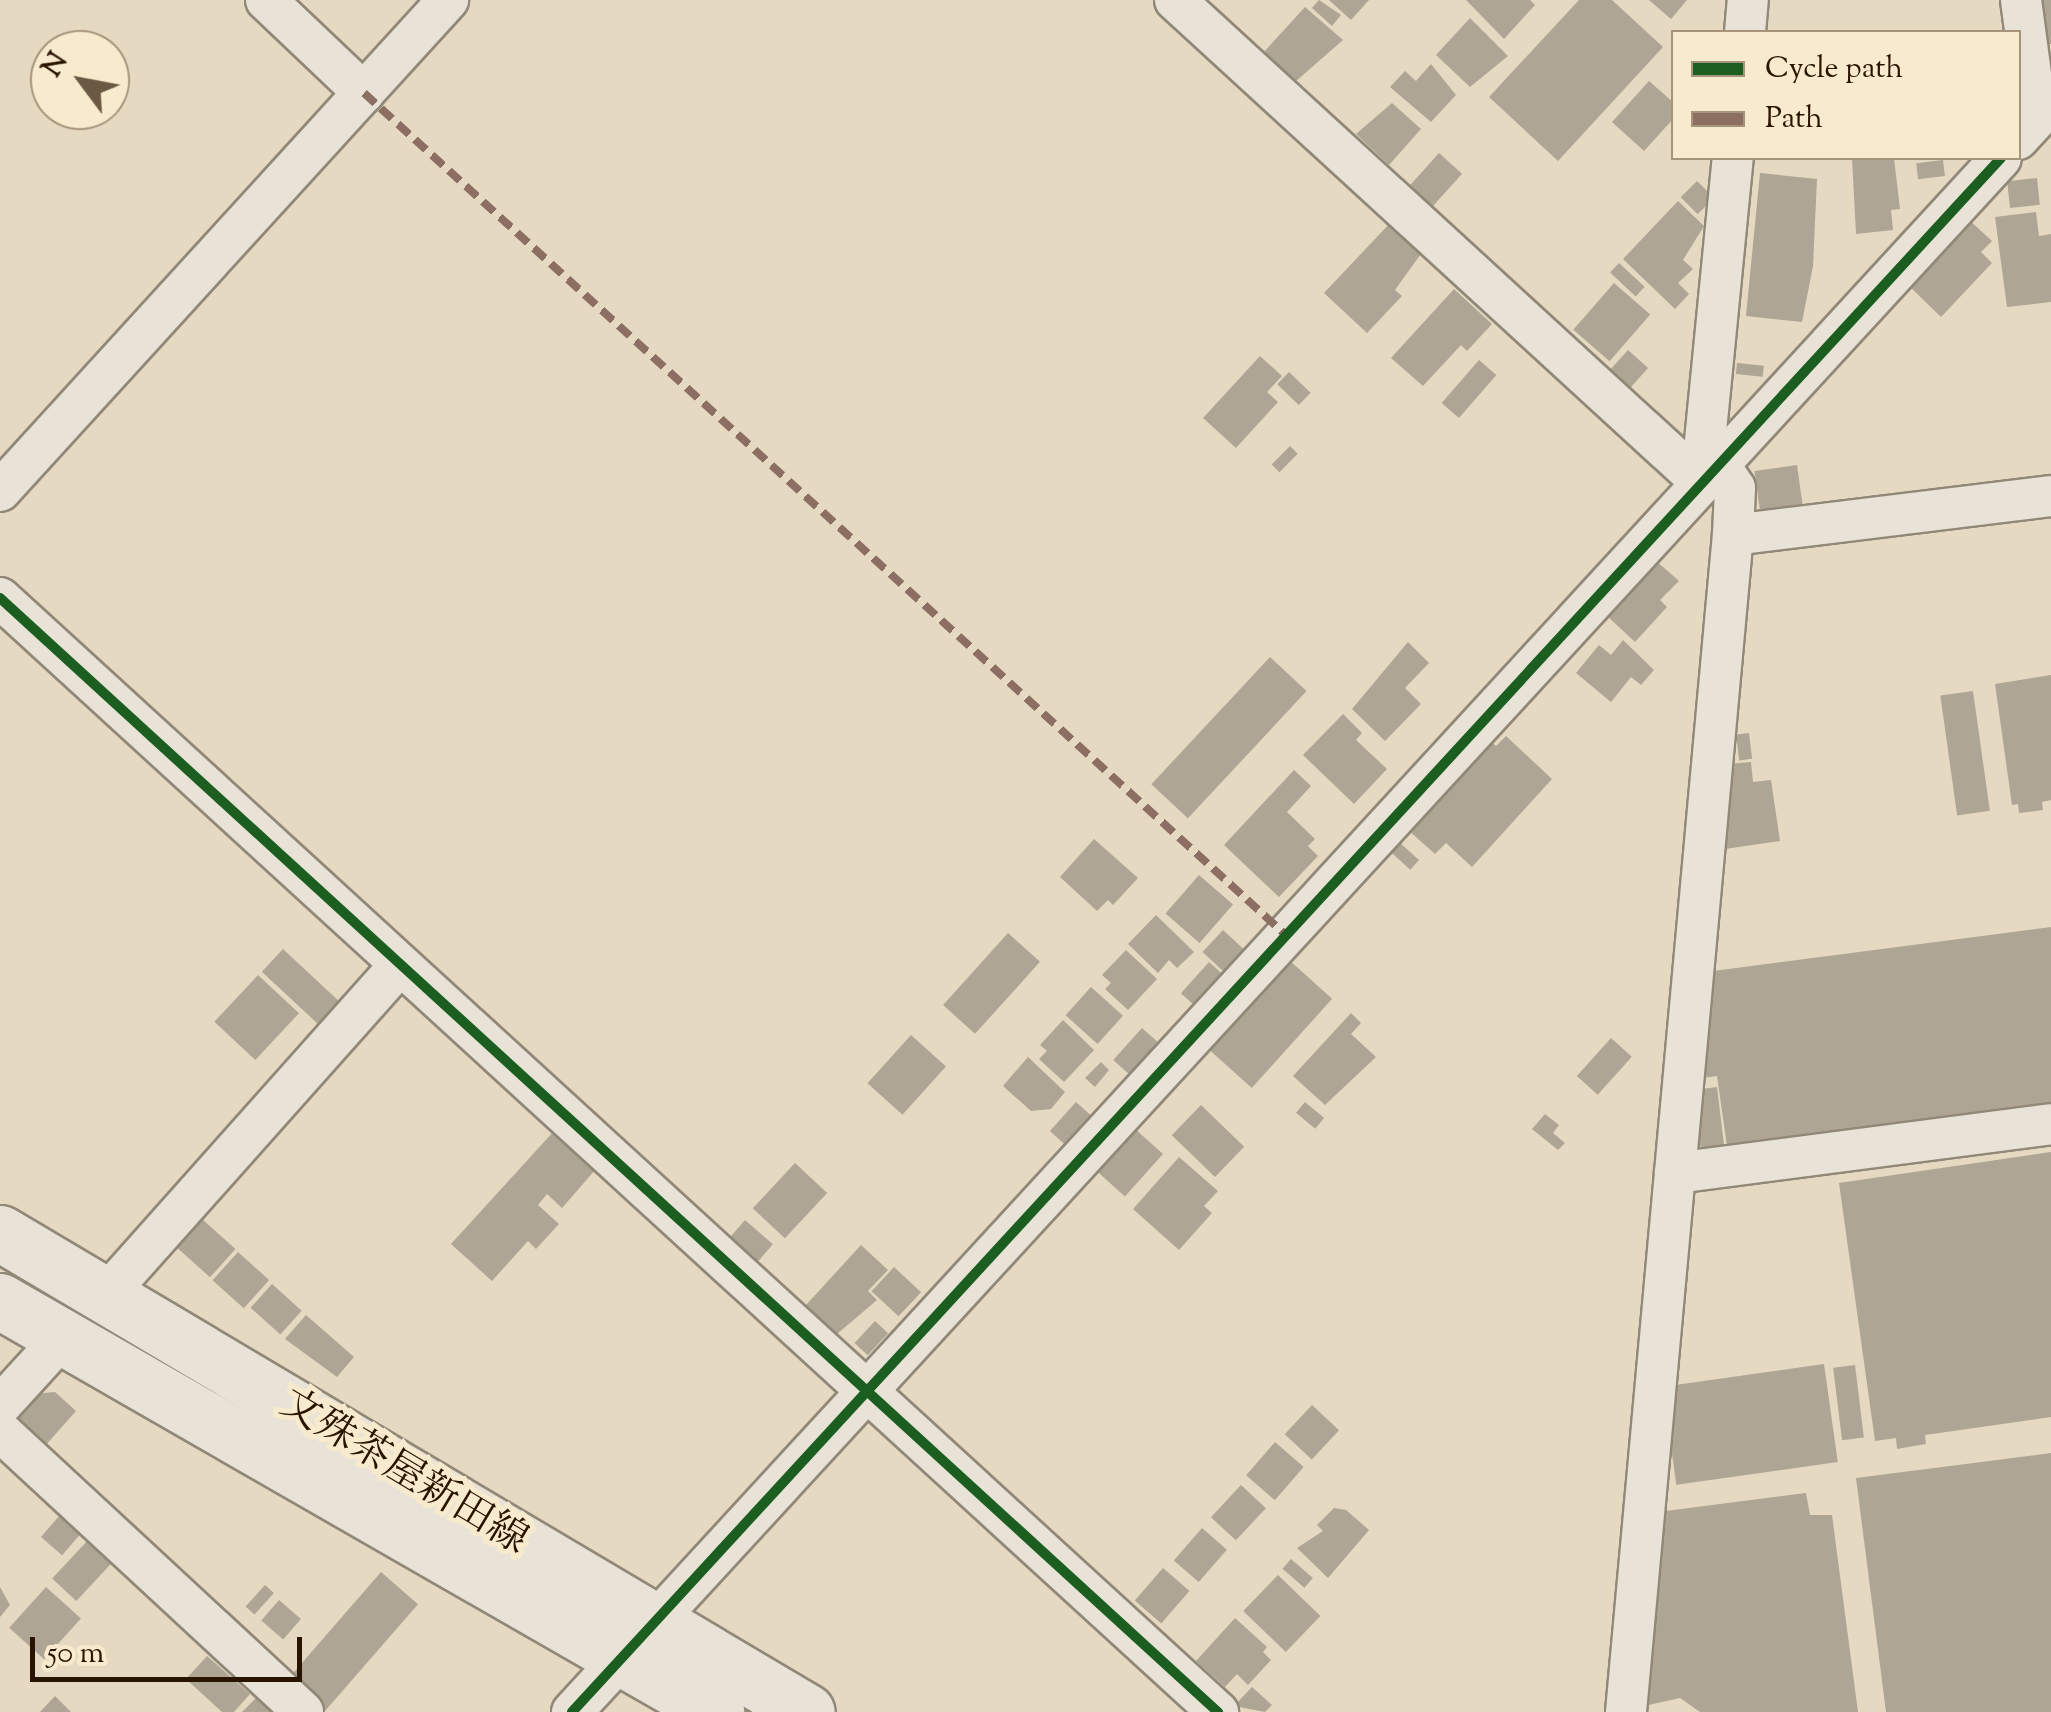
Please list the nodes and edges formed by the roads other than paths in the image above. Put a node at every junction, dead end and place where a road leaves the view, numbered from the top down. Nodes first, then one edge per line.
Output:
1 (266, 0) edge
2 (448, 0) edge
3 (1175, 0) edge
4 (1748, 0) edge
5 (2020, 0) edge
6 (1745, 30) edge
7 (364, 93) junction
8 (2049, 105) edge
9 (2021, 135) edge
10 (1733, 160) edge
11 (1999, 160) edge
12 (1710, 473) junction
13 (0, 492) edge
14 (2051, 496) edge
15 (1733, 536) junction
16 (0, 598) edge
17 (400, 964) junction
18 (2051, 1124) edge
19 (1675, 1173) junction
20 (0, 1233) edge
21 (104, 1296) junction
22 (0, 1300) edge
23 (62, 1338) junction
24 (865, 1394) junction
25 (0, 1406) edge
26 (0, 1431) edge
27 (640, 1642) junction
28 (303, 1712) edge
29 (572, 1712) edge
30 (716, 1712) edge
31 (807, 1712) edge
32 (1218, 1712) edge
33 (1626, 1712) edge

1 - 7 street
2 - 7 street
3 - 12 street
4 - 6 street
5 - 8 street
7 - 13 street
8 - 9 street
10 - 12 street
11 - 12 street
12 - 15 street
12 - 24 street
14 - 15 street
15 - 19 street
16 - 17 street
17 - 21 street
17 - 24 street
18 - 19 street
19 - 33 street
20 - 21 main road, 文殊茶屋新田線
21 - 27 main road, 文殊茶屋新田線
22 - 23 main road, 文殊茶屋新田線
23 - 25 street
23 - 27 main road, 文殊茶屋新田線
24 - 27 street
24 - 32 street
26 - 28 street
27 - 29 street
27 - 30 main road, 文殊茶屋新田線
27 - 31 main road, 文殊茶屋新田線

